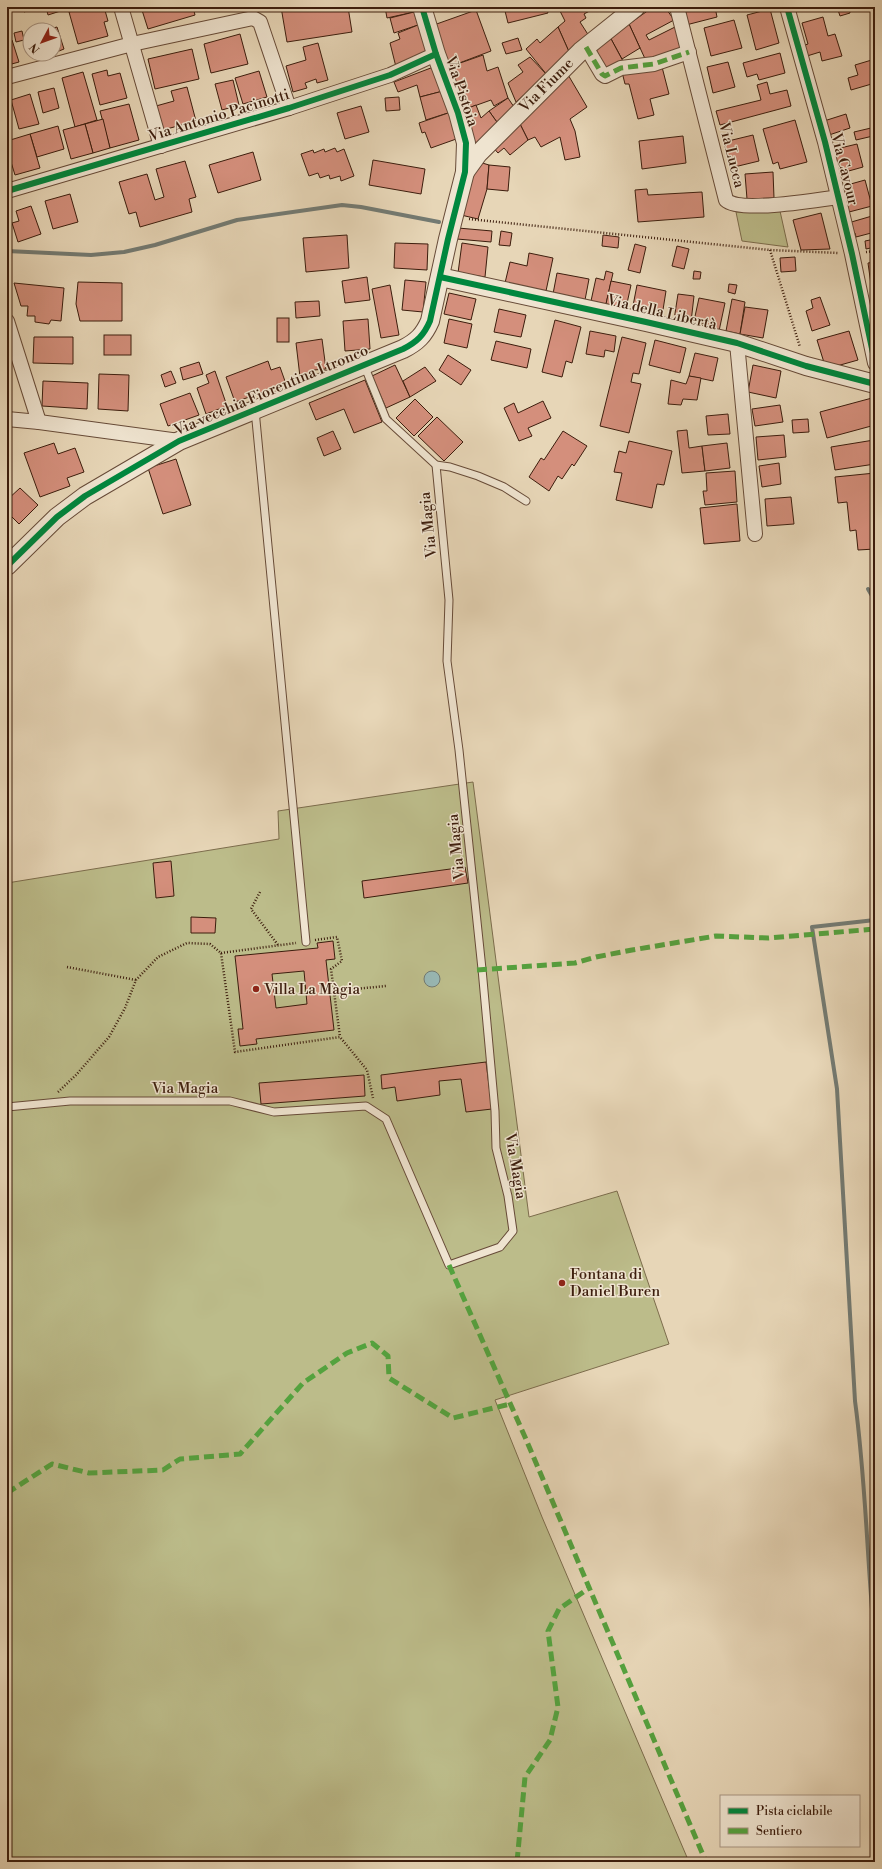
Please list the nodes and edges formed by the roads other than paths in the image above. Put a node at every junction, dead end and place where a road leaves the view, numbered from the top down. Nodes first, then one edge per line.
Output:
1 (122, 7) edge
2 (422, 7) edge
3 (636, 7) edge
4 (677, 7) edge
5 (787, 7) edge
6 (132, 44) junction
7 (586, 46) junction
8 (689, 52) junction
9 (436, 54) junction
10 (7, 77) edge
11 (289, 108) junction
12 (161, 146) junction
13 (465, 172) junction
14 (7, 191) edge
15 (839, 197) junction
16 (440, 277) junction
17 (7, 321) edge
18 (737, 343) junction
19 (875, 363) edge
20 (364, 365) junction
21 (875, 384) edge
22 (255, 410) junction
23 (7, 419) edge
24 (38, 422) junction
25 (179, 442) junction
26 (436, 465) junction
27 (526, 501) dead end
28 (755, 534) dead end
29 (7, 566) edge
30 (306, 942) road end
31 (7, 1107) edge

1 - 6 street
2 - 9 street, Via Pistoia
3 - 7 street, Via Fiume
4 - 8 street, Via Lucca
5 - 15 street, Via Cavour
6 - 10 street
6 - 11 street
6 - 12 street
7 - 8 street
7 - 13 street, Via Fiume
8 - 15 street, Via Lucca
9 - 11 street, Via Antonio Pacinotti
9 - 13 street, Via Pistoia
11 - 12 street, Via Antonio Pacinotti
12 - 14 street, Via Antonio Pacinotti
13 - 16 street, Via Pistoia
15 - 19 street, Via Cavour
16 - 18 street, Via della Libertà
16 - 20 street, Via vecchia Fiorentina I tronco
17 - 24 street
18 - 21 street, Via della Libertà
18 - 28 street
20 - 22 street, Via vecchia Fiorentina I tronco
20 - 26 lane
22 - 25 street, Via vecchia Fiorentina I tronco
22 - 30 lane
23 - 24 street
24 - 25 street
25 - 29 street, Via vecchia Fiorentina I tronco
26 - 27 lane
26 - 31 lane, Via Magia

